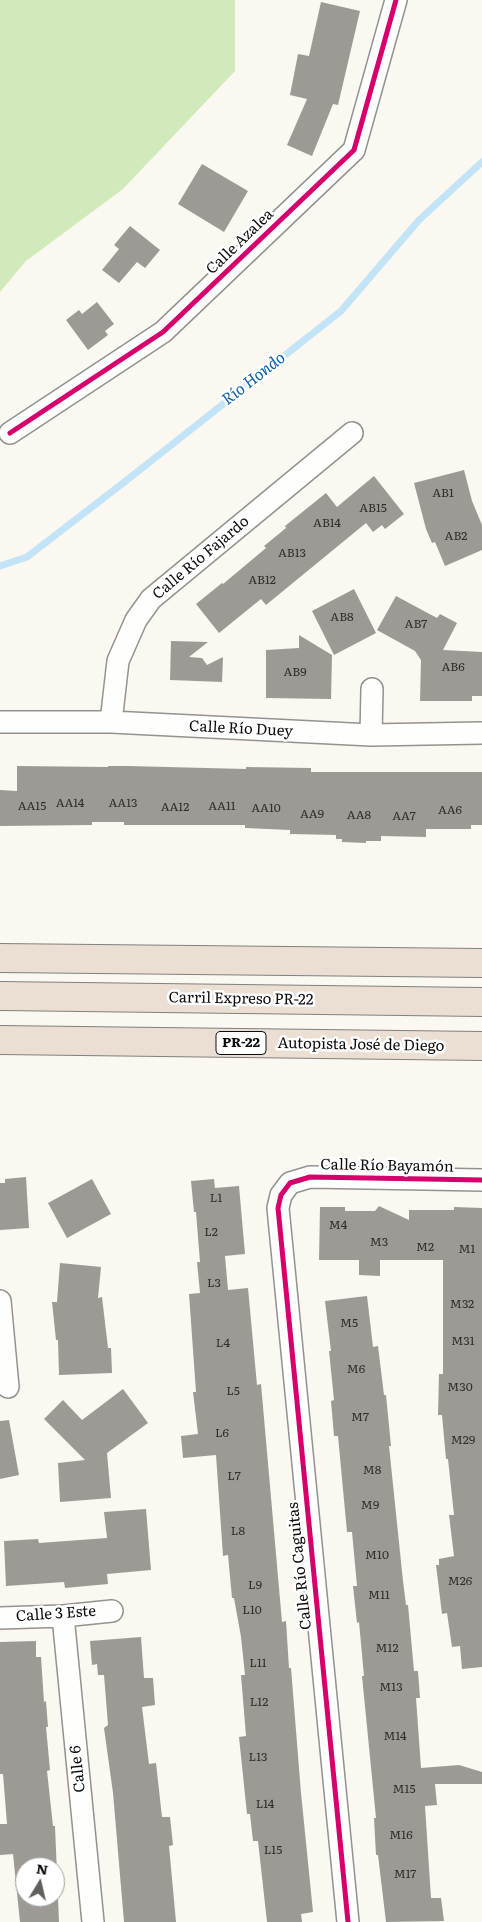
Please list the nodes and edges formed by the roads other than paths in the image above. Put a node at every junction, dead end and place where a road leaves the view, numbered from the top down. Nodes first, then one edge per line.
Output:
1 (396, 0) edge
2 (10, 433) dead end
3 (352, 433) dead end
4 (372, 689) dead end
5 (0, 722) edge
6 (111, 722) junction
7 (482, 733) edge
8 (371, 735) junction
9 (0, 958) edge
10 (482, 964) edge
11 (0, 996) edge
12 (482, 1002) edge
13 (0, 1040) edge
14 (482, 1046) edge
15 (482, 1180) edge
16 (278, 1208) joint
17 (0, 1301) edge
18 (8, 1388) dead end
19 (112, 1611) dead end
20 (63, 1616) junction
21 (0, 1618) edge
22 (93, 1922) edge
23 (348, 1922) edge

1 - 2 street, Calle Azalea
3 - 6 street, Calle Río Fajardo
4 - 8 street
5 - 6 street, Calle Río Duey
6 - 8 street, Calle Río Duey
7 - 8 street, Calle Río Duey
9 - 10 highway
11 - 12 highway, Carril Expreso PR-22
13 - 14 highway, Autopista José de Diego / PR-22
15 - 16 street, Calle Río Bayamón
16 - 23 street, Calle Río Caguitas
17 - 18 street
19 - 20 street, Calle 3 Este
20 - 21 street, Calle 3 Este
20 - 22 street, Calle 6

